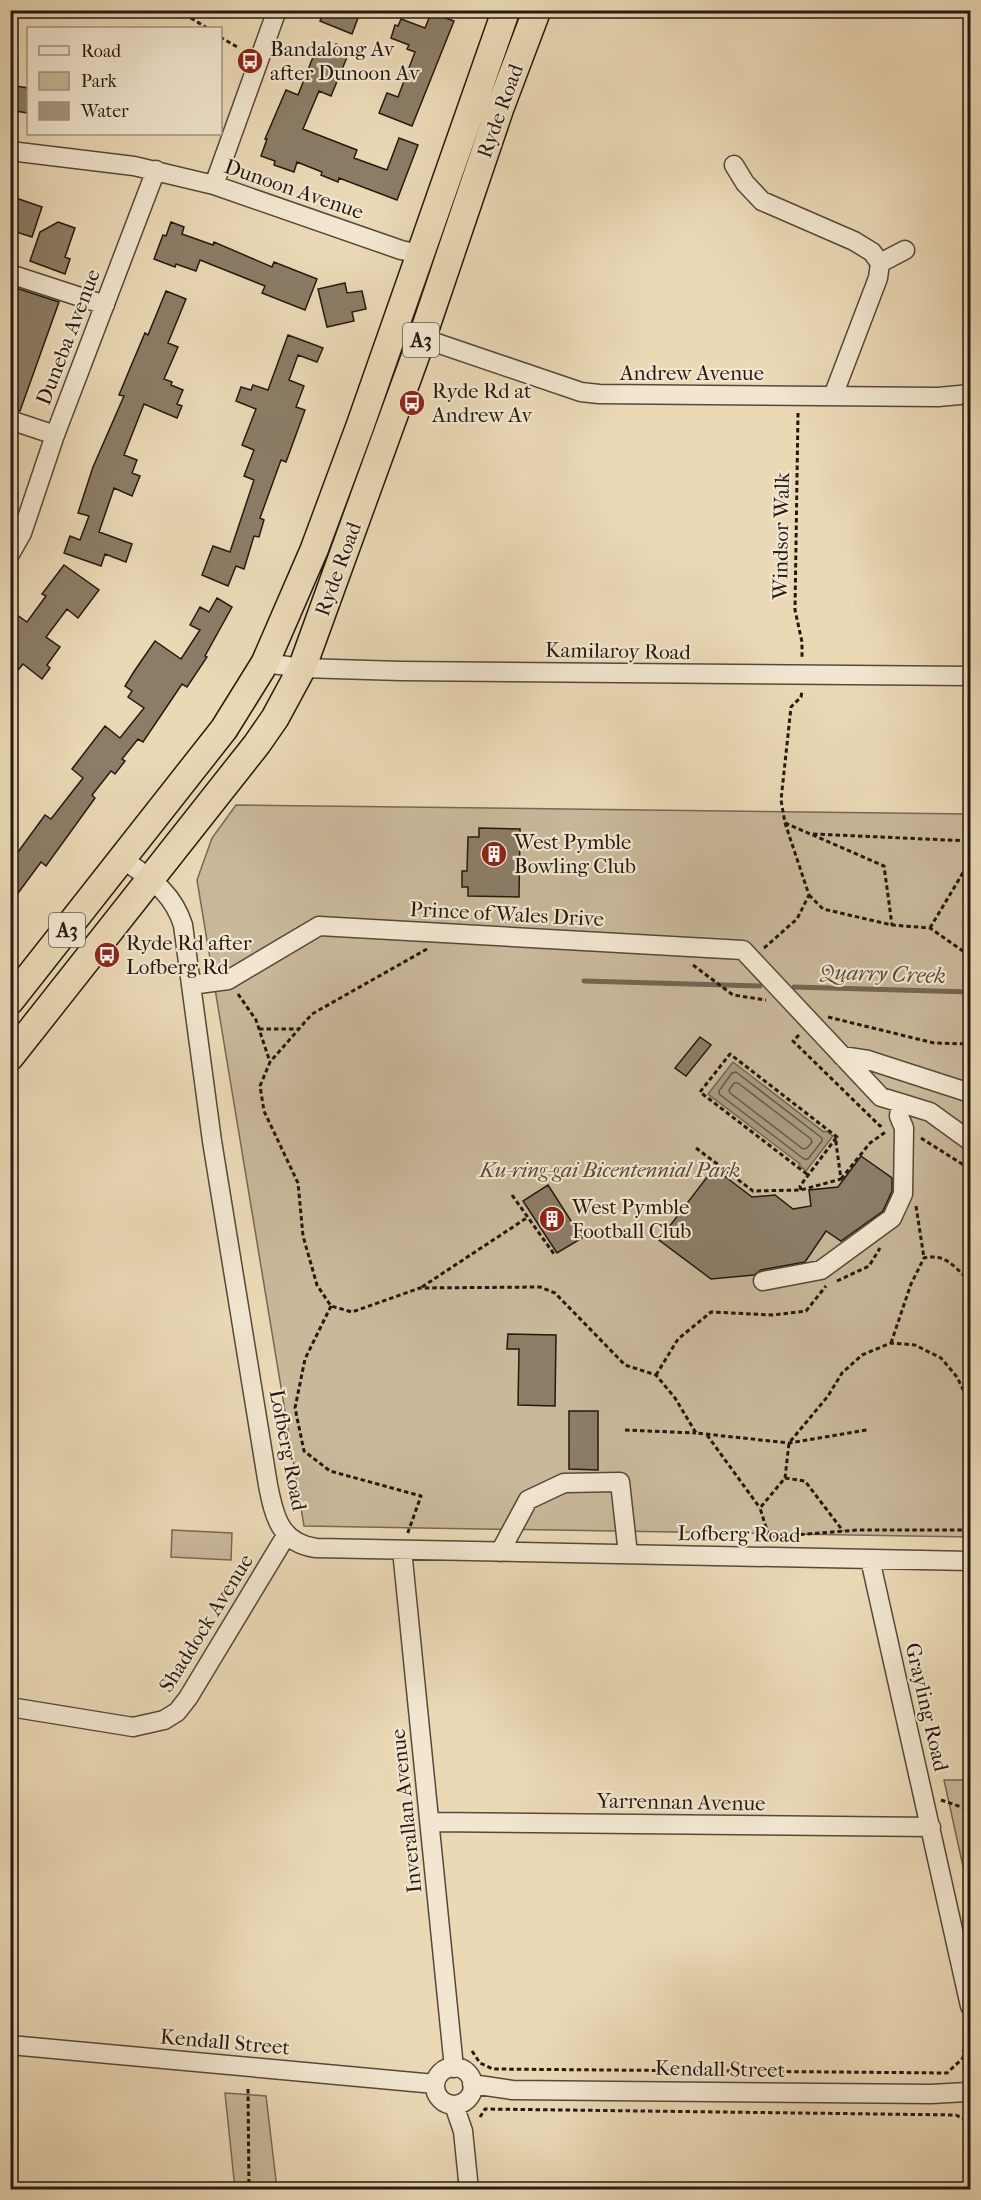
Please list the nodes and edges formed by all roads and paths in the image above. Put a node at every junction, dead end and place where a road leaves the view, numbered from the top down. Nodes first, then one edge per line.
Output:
1 (178, 10) edge
2 (277, 10) edge
3 (506, 10) edge
4 (537, 10) edge
5 (205, 27) edge
6 (222, 38) edge
7 (239, 48) dead end
8 (10, 151) edge
9 (734, 165) dead end
10 (156, 170) junction
11 (214, 185) junction
12 (905, 250) dead end
13 (420, 254) junction
14 (880, 264) junction
15 (10, 274) edge
16 (105, 305) junction
17 (422, 338) junction
18 (970, 394) edge
19 (798, 396) junction
20 (833, 396) junction
21 (10, 420) edge
22 (55, 435) junction
23 (10, 554) edge
24 (265, 663) junction
25 (302, 668) junction
26 (802, 675) junction
27 (970, 676) edge
28 (786, 823) junction
29 (810, 833) junction
30 (970, 841) edge
31 (123, 859) junction
32 (970, 861) edge
33 (151, 880) junction
34 (809, 895) junction
35 (892, 925) junction
36 (930, 928) junction
37 (435, 945) dead end
38 (970, 956) edge
39 (751, 960) junction
40 (691, 963) dead end
41 (228, 980) junction
42 (191, 985) junction
43 (10, 1001) edge
44 (773, 1006) dead end
45 (801, 1022) junction
46 (259, 1029) junction
47 (298, 1029) junction
48 (970, 1044) edge
49 (842, 1056) junction
50 (10, 1057) edge
51 (270, 1062) junction
52 (970, 1093) edge
53 (901, 1103) junction
54 (901, 1126) junction
55 (837, 1137) junction
56 (970, 1141) edge
57 (696, 1148) dead end
58 (970, 1169) edge
59 (808, 1175) junction
60 (841, 1179) junction
61 (801, 1190) junction
62 (512, 1194) dead end
63 (916, 1205) dead end
64 (528, 1217) junction
65 (554, 1254) dead end
66 (924, 1257) junction
67 (968, 1279) dead end
68 (763, 1281) dead end
69 (420, 1288) junction
70 (331, 1306) junction
71 (891, 1343) junction
72 (970, 1404) edge
73 (625, 1430) dead end
74 (867, 1430) dead end
75 (696, 1433) junction
76 (707, 1435) junction
77 (789, 1443) junction
78 (785, 1478) junction
79 (760, 1508) junction
80 (970, 1530) edge
81 (843, 1531) junction
82 (287, 1534) junction
83 (402, 1550) junction
84 (500, 1552) junction
85 (628, 1554) junction
86 (870, 1559) junction
87 (970, 1561) edge
88 (10, 1707) edge
89 (941, 1800) dead end
90 (970, 1810) edge
91 (430, 1822) junction
92 (931, 1827) junction
93 (970, 2006) edge
94 (10, 2045) edge
95 (964, 2049) dead end
96 (472, 2051) dead end
97 (454, 2068) junction
98 (435, 2084) junction
99 (472, 2084) junction
100 (248, 2089) dead end
101 (969, 2089) edge
102 (454, 2105) junction
103 (480, 2117) dead end
104 (970, 2122) edge
105 (249, 2190) edge
106 (469, 2190) edge

1 - 5 path
2 - 11 street
3 - 13 highway, Ryde Road / A3
4 - 17 highway, Ryde Road / A3
6 - 7 path
8 - 10 street, Dunoon Avenue
9 - 14 street
10 - 11 street, Dunoon Avenue
10 - 16 street, Duneba Avenue
11 - 13 street, Dunoon Avenue
12 - 14 street
13 - 24 highway, Ryde Road / A3
14 - 20 street
15 - 16 street
16 - 22 street, Duneba Avenue
17 - 19 street, Andrew Avenue
17 - 25 highway, Ryde Road / A3
18 - 20 street, Andrew Avenue
19 - 20 street, Andrew Avenue
19 - 26 path, Windsor Walk
21 - 22 street
22 - 23 street, Duneba Avenue
24 - 25 street, Kamilaroy Road
24 - 31 highway, Ryde Road / A3
25 - 26 street, Kamilaroy Road
25 - 33 highway, Ryde Road / A3
26 - 27 street, Kamilaroy Road
26 - 28 path, Windsor Walk
28 - 29 path
28 - 34 path, Windsor Walk
29 - 30 path
29 - 35 path
31 - 33 street, Lofberg Road
31 - 43 highway, Ryde Road / A3
32 - 36 path
33 - 42 street, Lofberg Road
33 - 50 highway, Ryde Road / A3
34 - 35 path
34 - 39 path
35 - 36 path
36 - 38 path
37 - 47 path
39 - 41 street, Prince of Wales Drive
39 - 45 street, Prince of Wales Drive
40 - 44 path
41 - 42 street, Prince of Wales Drive
41 - 46 path
42 - 82 street, Lofberg Road
45 - 48 path
45 - 49 street, Prince of Wales Drive
45 - 54 path
46 - 47 path
46 - 51 path
47 - 51 path
49 - 52 street
49 - 53 street, Prince of Wales Drive
51 - 70 path
53 - 54 street
53 - 56 street, Prince of Wales Drive
54 - 58 path
54 - 60 path
54 - 68 street
55 - 59 path
55 - 59 path
55 - 60 path
57 - 61 path
59 - 61 path
60 - 61 path
62 - 64 path
63 - 66 path
64 - 65 path
64 - 69 path
66 - 67 path
66 - 71 path
69 - 70 path
69 - 75 path
70 - 83 path
71 - 72 path
71 - 77 path
73 - 75 path
74 - 77 path
75 - 76 path
76 - 77 path
76 - 79 path
77 - 78 path
78 - 79 path
78 - 81 path
79 - 81 path
80 - 81 path
82 - 83 street, Lofberg Road
82 - 88 street, Shaddock Avenue
83 - 84 street, Lofberg Road
83 - 91 street, Inverallan Avenue
84 - 85 street, Lofberg Road
84 - 85 street
85 - 86 street, Lofberg Road
86 - 87 street, Lofberg Road
86 - 92 street, Grayling Road
89 - 90 path
91 - 92 street, Yarrennan Avenue
91 - 97 street, Inverallan Avenue
92 - 93 street, Grayling Road
94 - 98 street, Kendall Street
95 - 96 path
97 - 98 street
97 - 99 street
98 - 102 street
99 - 101 street, Kendall Street
99 - 102 street
100 - 105 path
102 - 106 street
103 - 104 path

